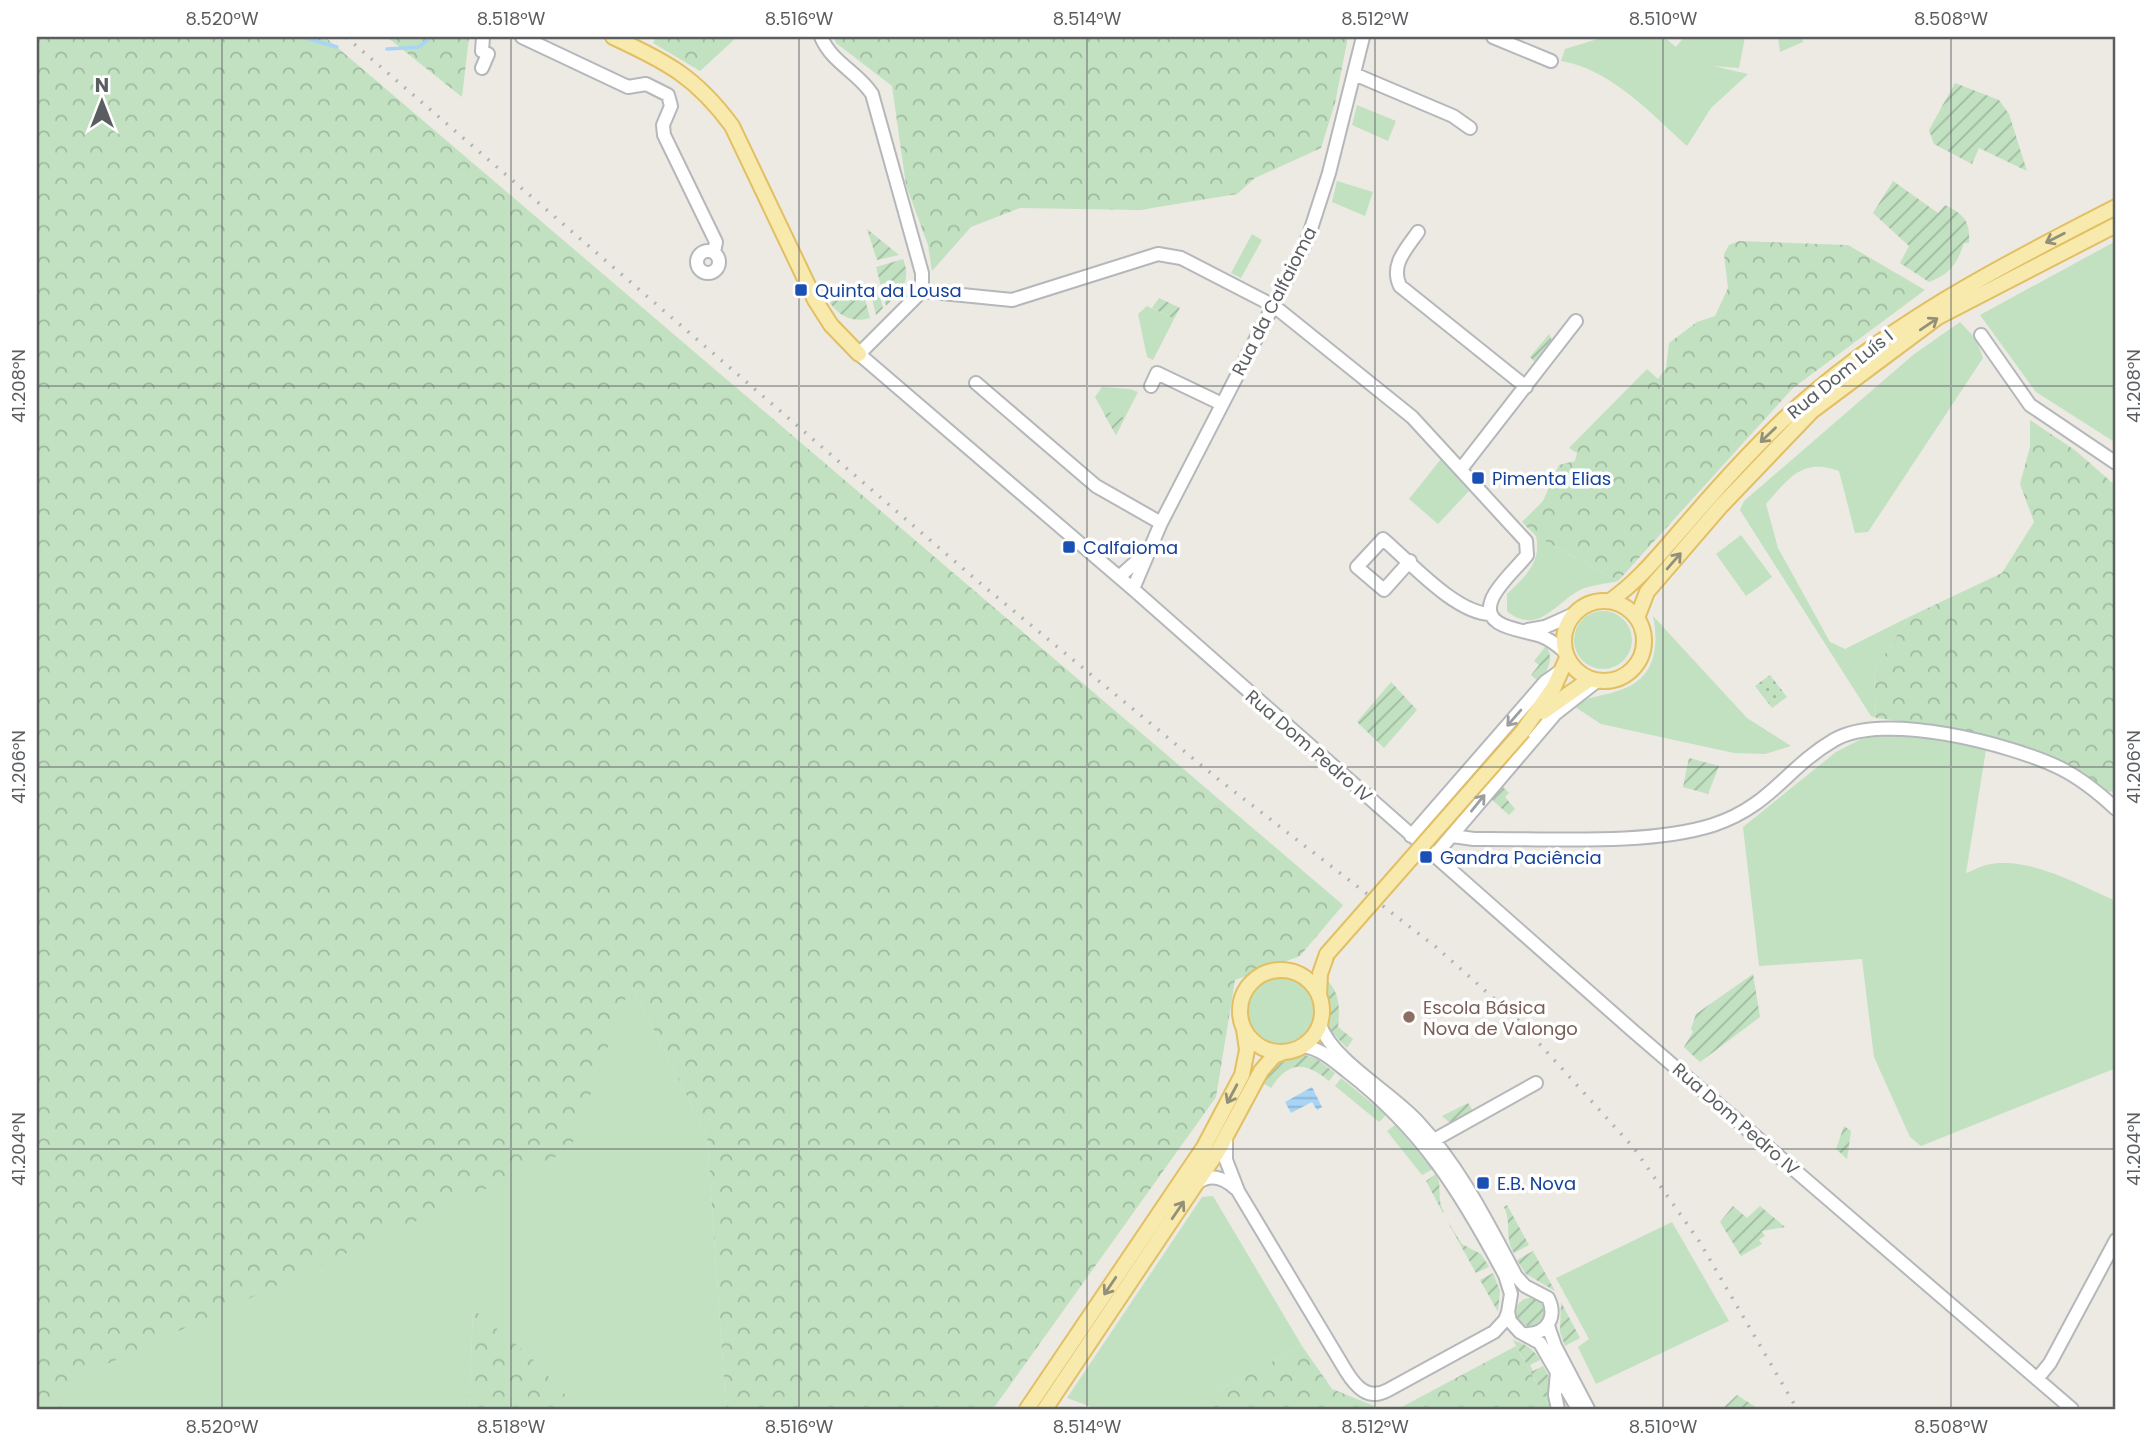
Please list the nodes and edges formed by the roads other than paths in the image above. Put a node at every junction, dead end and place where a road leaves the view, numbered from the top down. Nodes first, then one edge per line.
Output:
1 (482, 37) edge
2 (522, 37) edge
3 (613, 37) edge
4 (821, 37) edge
5 (1363, 37) edge
6 (1493, 37) edge
7 (1551, 61) dead end
8 (482, 68) dead end
9 (1354, 74) junction
10 (1470, 128) dead end
11 (2116, 207) edge
12 (2116, 225) edge
13 (1418, 232) dead end
14 (714, 252) dead end
15 (922, 291) junction
16 (1275, 306) junction
17 (1576, 321) dead end
18 (1981, 335) dead end
19 (859, 354) junction
20 (976, 383) dead end
21 (1152, 386) dead end
22 (1526, 387) junction
23 (1222, 404) junction
24 (2116, 463) edge
25 (1461, 470) junction
26 (1161, 523) junction
27 (1147, 551) junction
28 (1410, 561) dead end
29 (1119, 578) junction
30 (1133, 589) junction
31 (1610, 601) junction
32 (1491, 614) junction
33 (1574, 614) junction
34 (1637, 618) junction
35 (1525, 631) junction
36 (1564, 660) junction
37 (1594, 680) junction
38 (1533, 719) junction
39 (2111, 799) edge
40 (2116, 809) edge
41 (1411, 836) junction
42 (1452, 836) junction
43 (1435, 855) junction
44 (1328, 954) junction
45 (1291, 972) junction
46 (1319, 996) junction
47 (1320, 1026) junction
48 (1244, 1029) junction
49 (1302, 1046) junction
50 (1284, 1052) junction
51 (1536, 1083) dead end
52 (1226, 1138) junction
53 (1434, 1140) junction
54 (1198, 1154) junction
55 (1209, 1173) junction
56 (1238, 1191) junction
57 (2116, 1240) edge
58 (1535, 1290) junction
59 (1509, 1306) junction
60 (1548, 1326) junction
61 (1494, 1332) junction
62 (1524, 1333) junction
63 (1557, 1371) junction
64 (2037, 1379) junction
65 (1027, 1409) edge
66 (1045, 1409) edge
67 (1558, 1409) edge
68 (1578, 1409) edge
69 (1588, 1409) edge
70 (2072, 1409) edge

1 - 8 street
2 - 14 street
3 - 19 main road, Rua Dom Pedro IV
4 - 15 street
5 - 9 street, Rua da Calfaioma
6 - 7 street
9 - 10 street
9 - 16 street, Rua da Calfaioma
11 -> 31 main road, Rua Dom Luís I
34 -> 12 main road, Rua Dom Luís I
13 - 22 street
15 - 16 street
15 - 19 street
16 - 23 street, Rua da Calfaioma
16 - 25 street
17 - 22 street
18 - 24 street
19 - 29 street, Rua Dom Pedro IV
20 - 26 street
21 - 23 street
22 - 25 street
23 - 26 street, Rua da Calfaioma
25 - 32 street
26 - 27 street, Rua da Calfaioma
27 - 29 street, Rua da Calfaioma
27 - 30 street, Rua da Calfaioma
28 - 32 street
29 - 30 street, Rua Dom Pedro IV
30 - 41 street, Rua Dom Pedro IV
31 - 33 main road, Rua Dom Luís I
31 - 34 main road
32 - 35 street
33 - 35 street
33 - 36 main road
34 - 37 main road
35 - 36 street
36 - 37 main road
36 - 38 main road
36 -> 41 street
37 - 38 main road
42 -> 37 street
38 - 44 main road, bridge
39 - 40 street
39 - 42 street
41 - 43 street, Rua Dom Pedro IV
42 - 43 street
43 - 64 street, Rua Dom Pedro IV
44 - 45 main road
44 - 46 main road
45 - 46 main road
45 - 48 main road
46 - 47 main road
47 - 49 main road
47 - 53 street
48 - 50 main road
48 -> 54 main road
49 - 50 main road
49 - 59 street
50 - 52 main road
51 - 53 street
52 - 55 main road
52 - 56 street
53 - 58 street
54 - 55 street
54 -> 65 main road
55 - 56 street
66 -> 55 main road
56 - 61 street
57 - 64 street
58 - 59 street
58 - 60 street
59 - 61 street
59 - 62 street
60 - 62 street
60 - 69 street
61 - 62 street
62 - 63 street
63 - 67 street
63 - 68 street
64 - 70 street, Rua Dom Pedro IV

